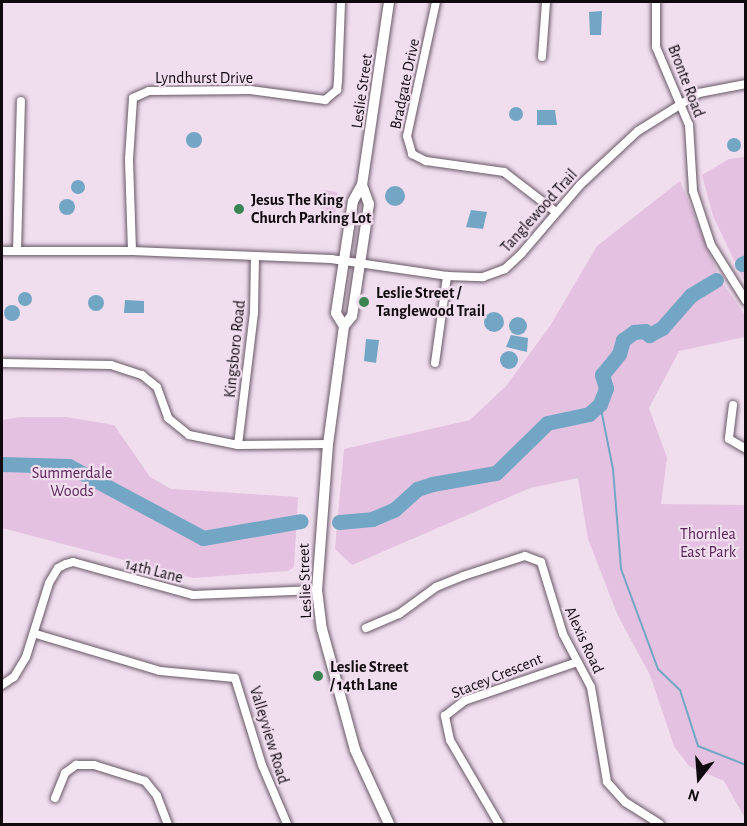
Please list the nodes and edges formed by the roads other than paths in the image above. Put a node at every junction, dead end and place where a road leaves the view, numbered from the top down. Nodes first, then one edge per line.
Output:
1 (341, 2) edge
2 (389, 2) edge
3 (435, 2) edge
4 (546, 2) edge
5 (656, 2) edge
6 (542, 57) dead end
7 (746, 84) edge
8 (21, 101) dead end
9 (681, 104) junction
10 (362, 185) junction
11 (556, 212) junction
12 (17, 251) junction
13 (132, 251) junction
14 (2, 252) edge
15 (255, 256) junction
16 (345, 261) junction
17 (360, 264) junction
18 (447, 276) junction
19 (746, 301) edge
20 (344, 326) junction
21 (2, 363) edge
22 (435, 363) dead end
23 (733, 405) dead end
24 (328, 444) junction
25 (238, 445) junction
26 (746, 449) edge
27 (317, 590) junction
28 (366, 628) dead end
29 (36, 634) junction
30 (577, 662) junction
31 (2, 685) edge
32 (55, 798) dead end
33 (168, 825) edge
34 (287, 825) edge
35 (389, 825) edge
36 (499, 825) edge
37 (660, 825) edge

1 - 13 street, Lyndhurst Drive
2 - 10 main road, Leslie Street
3 - 11 street, Bradgate Drive
4 - 6 street
5 - 9 street, Bronte Road
7 - 9 street
8 - 12 street
9 - 11 street, Tanglewood Trail
9 - 19 street, Bronte Road
10 - 16 main road, Leslie Street
10 - 17 main road, Leslie Street
11 - 18 street, Tanglewood Trail
12 - 13 street
12 - 14 street
13 - 15 street
15 - 16 street
15 - 25 street, Kingsboro Road
16 - 17 street, Tanglewood Trail
16 - 20 main road, Leslie Street
17 - 18 street, Tanglewood Trail
17 - 20 main road, Leslie Street
18 - 22 street
20 - 24 main road, Leslie Street
21 - 25 street
23 - 26 street
24 - 25 street
24 - 27 main road, Leslie Street
27 - 29 street, 14th Lane
27 - 35 main road, Leslie Street
28 - 30 street, Alexis Road
29 - 31 street, 14th Lane
29 - 34 street, Valleyview Road
30 - 36 street, Stacey Crescent
30 - 37 street, Alexis Road
32 - 33 street

